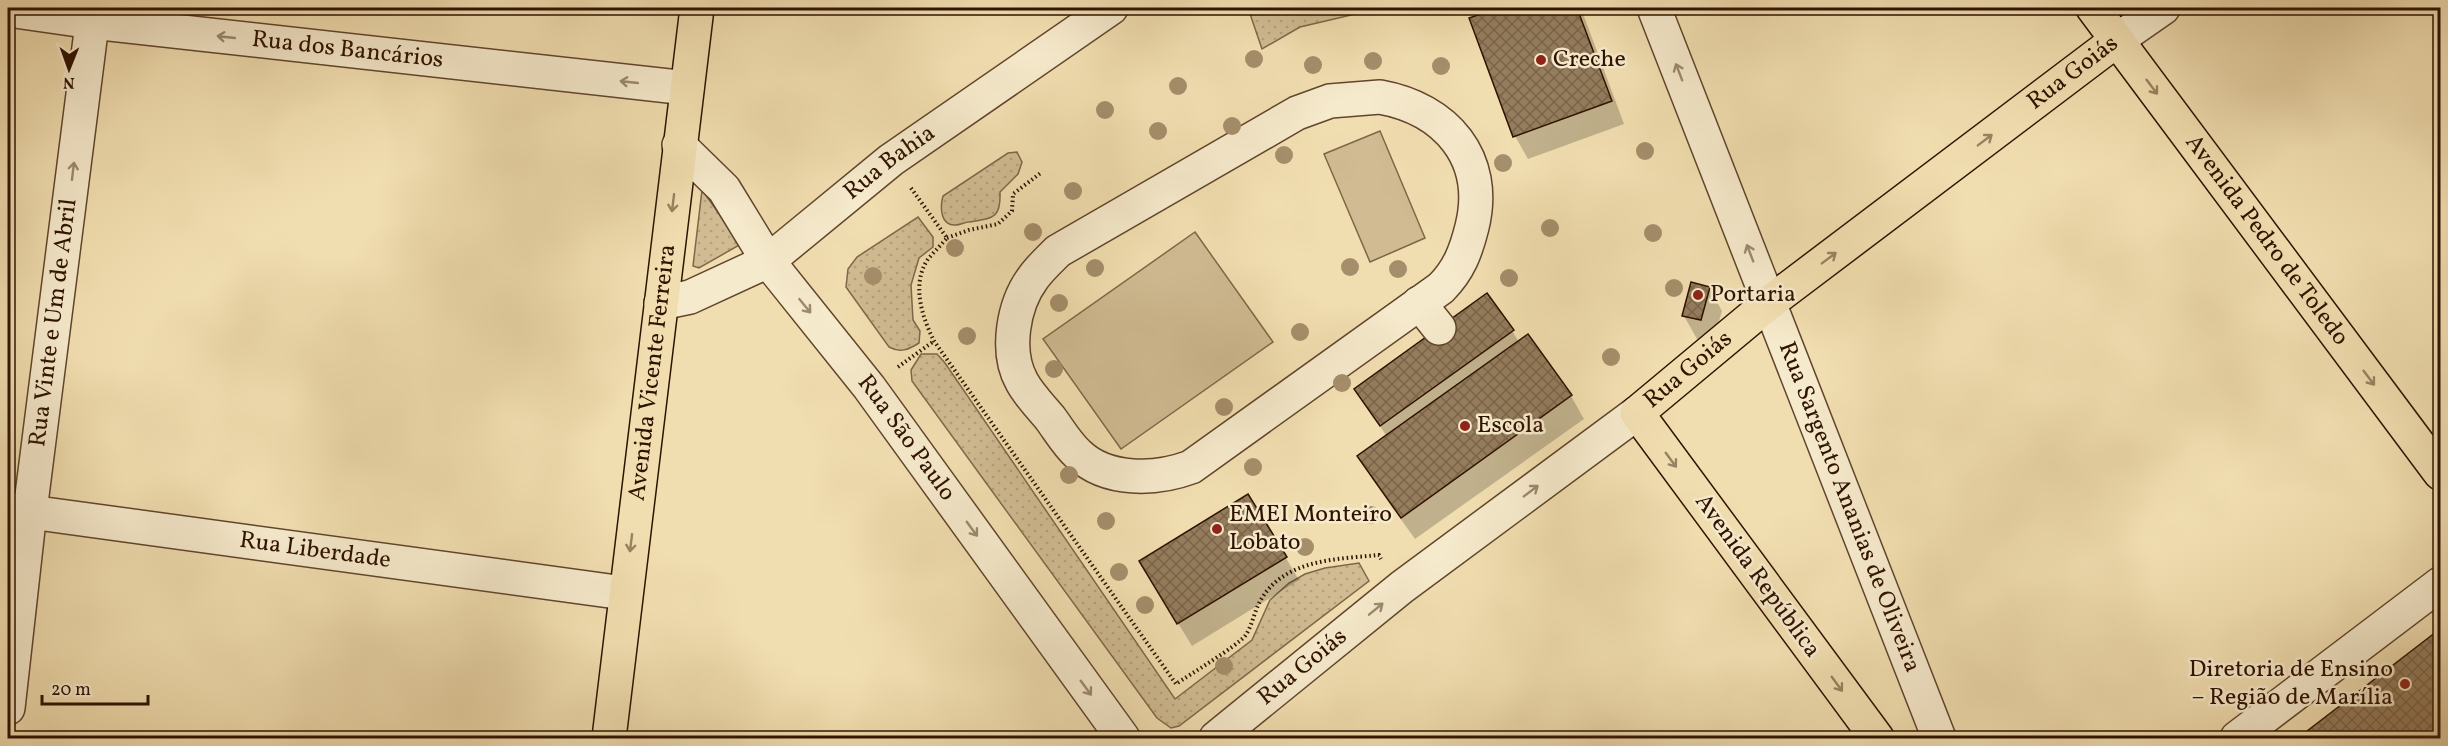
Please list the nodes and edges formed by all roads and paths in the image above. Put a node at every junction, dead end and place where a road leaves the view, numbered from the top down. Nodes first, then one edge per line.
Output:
1 (697, 8) edge
2 (1111, 8) edge
3 (1654, 8) edge
4 (2093, 8) edge
5 (2163, 8) edge
6 (8, 10) edge
7 (93, 14) edge
8 (2117, 40) junction
9 (687, 88) junction
10 (680, 145) junction
11 (1042, 172) dead end
12 (947, 238) dead end
13 (768, 261) junction
14 (661, 303) junction
15 (1769, 303) junction
16 (1429, 316) joint
17 (934, 341) dead end
18 (869, 387) junction
19 (1636, 413) junction
20 (2440, 473) edge
21 (19, 510) edge
22 (2440, 584) edge
23 (624, 594) junction
24 (8, 708) edge
25 (609, 738) edge
26 (1123, 738) edge
27 (1216, 738) edge
28 (1878, 738) edge
29 (1939, 738) edge
30 (2237, 738) edge

1 - 9 main road, Avenida Vicente Ferreira
2 - 13 street, Rua Bahia
15 -> 3 street, Rua Sargento Ananias de Oliveira
4 - 8 main road, Avenida Pedro de Toledo
5 - 8 street, Rua Goiás
6 - 7 street, Rua dos Bancários
9 -> 7 street, Rua dos Bancários
21 -> 7 street, Rua Vinte e Um de Abril
15 -> 8 main road, Rua Goiás
8 -> 20 main road, Avenida Pedro de Toledo
9 - 10 main road, Avenida Vicente Ferreira
10 - 13 street, Rua São Paulo
10 -> 14 main road, Avenida Vicente Ferreira
11 - 12 path
13 - 14 street, Rua Bahia
13 -> 18 street, Rua São Paulo
14 -> 23 main road, Avenida Vicente Ferreira
15 - 19 main road, Rua Goiás
15 - 29 street, Rua Sargento Ananias de Oliveira
16 - 16 street
17 - 18 path
18 -> 26 street, Rua São Paulo
27 -> 19 street, Rua Goiás
19 -> 28 main road, Avenida República
21 - 23 street, Rua Liberdade
21 - 24 street, Rua Vinte e Um de Abril
22 - 30 street
23 - 25 main road, Avenida Vicente Ferreira

